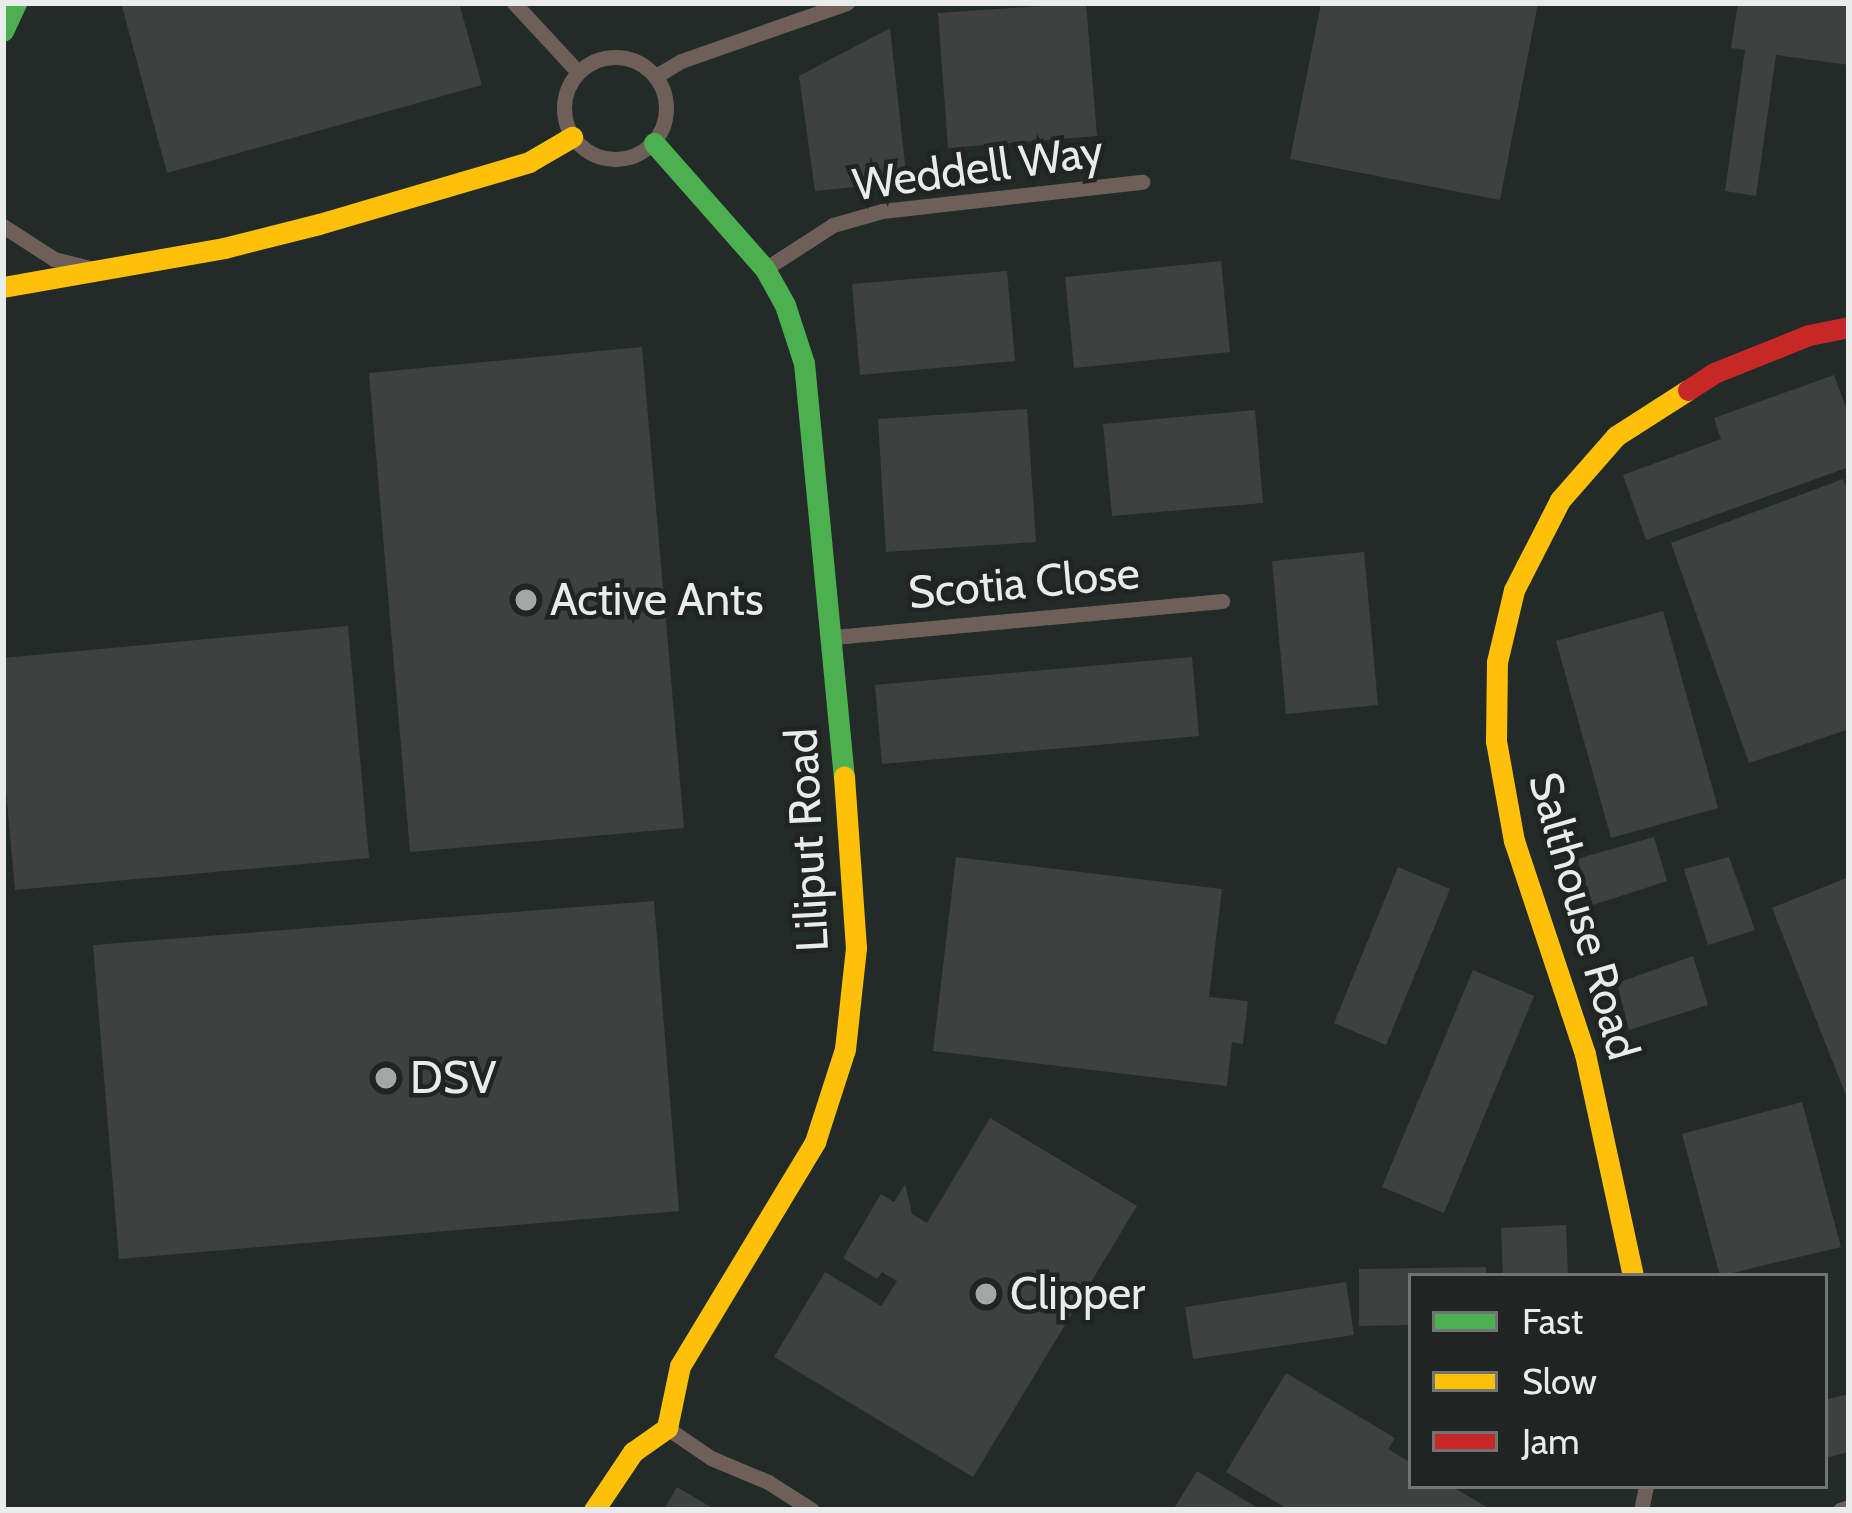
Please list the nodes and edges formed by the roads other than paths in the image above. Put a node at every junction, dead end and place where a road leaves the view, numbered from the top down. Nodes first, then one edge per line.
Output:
1 (16, 3) edge
2 (514, 3) edge
3 (847, 3) edge
4 (3, 31) edge
5 (578, 72) junction
6 (656, 76) junction
7 (572, 137) junction
8 (654, 143) junction
9 (1142, 182) dead end
10 (3, 226) edge
11 (765, 269) junction
12 (98, 270) junction
13 (3, 287) edge
14 (1849, 327) edge
15 (1222, 601) dead end
16 (834, 637) junction
17 (1632, 1273) edge
18 (667, 1428) junction
19 (1849, 1507) edge
20 (594, 1510) edge
21 (812, 1510) edge
22 (1840, 1510) edge

1 - 4 main road
2 - 5 street
3 - 6 street
5 - 6 street
5 - 7 street
6 - 8 street
7 - 8 street
7 - 12 main road
8 - 11 main road, Liliput Road
9 - 11 street, Weddell Way
10 - 12 street
11 - 16 main road, Liliput Road
12 - 13 main road
14 - 17 main road, Salthouse Road
15 - 16 street, Scotia Close
16 - 18 main road, Liliput Road
18 - 20 main road
18 - 21 street
19 - 22 street

